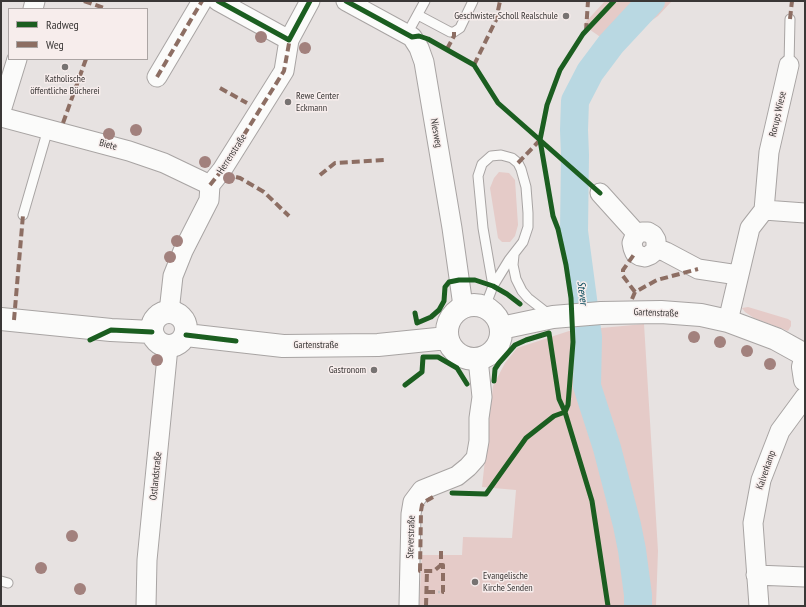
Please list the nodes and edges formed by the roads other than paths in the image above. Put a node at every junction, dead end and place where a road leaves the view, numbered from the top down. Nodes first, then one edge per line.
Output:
1 (202, 1) edge
2 (218, 1) edge
3 (310, 1) edge
4 (346, 1) edge
5 (425, 1) edge
6 (473, 1) edge
7 (418, 16) junction
8 (790, 19) dead end
9 (407, 34) junction
10 (289, 40) junction
11 (11, 61) edge
12 (789, 65) joint
13 (157, 77) dead end
14 (1, 111) edge
15 (1, 117) edge
16 (48, 129) junction
17 (210, 185) junction
18 (600, 192) dead end
19 (764, 210) junction
20 (805, 213) edge
21 (22, 215) dead end
22 (514, 255) junction
23 (738, 275) junction
24 (493, 286) junction
25 (463, 306) junction
26 (485, 307) junction
27 (169, 312) junction
28 (556, 316) junction
29 (1, 319) edge
30 (728, 321) junction
31 (501, 328) junction
32 (152, 332) junction
33 (447, 338) junction
34 (177, 341) junction
35 (805, 355) edge
36 (478, 359) junction
37 (805, 359) edge
38 (805, 380) edge
39 (805, 397) edge
40 (756, 575) junction
41 (805, 577) edge
42 (146, 606) edge
43 (409, 606) edge
44 (759, 606) edge

1 - 13 street
2 - 10 street
3 - 10 street, Herrenstraße
4 - 9 street, Niesweg
5 - 7 lane
6 - 7 lane
7 - 9 lane
8 - 12 lane, Rorups Wiese
9 - 25 street, Niesweg
10 - 17 street, Herrenstraße
11 - 14 street
12 - 19 street, Rorups Wiese
15 - 16 street, Biete
16 - 17 street, Biete
16 - 21 lane
17 - 27 street, Herrenstraße
18 - 23 street
19 - 20 street
19 - 23 street
22 - 24 lane
22 - 24 lane
22 - 28 lane
23 - 30 street
24 - 26 lane
25 - 26 street
25 - 33 street
26 - 31 street
27 - 32 street
27 - 34 street
28 - 30 street, Gartenstraße
28 - 31 street, Gartenstraße
29 - 32 street
30 - 35 street, Gartenstraße
31 - 36 street
32 - 34 street
33 - 34 street, Gartenstraße
33 - 36 street
34 - 42 street, Ostlandstraße
36 - 43 street, Steverstraße
37 - 38 street
39 - 40 street, Kalverkamp
40 - 41 street
40 - 44 street, Kalverkamp

